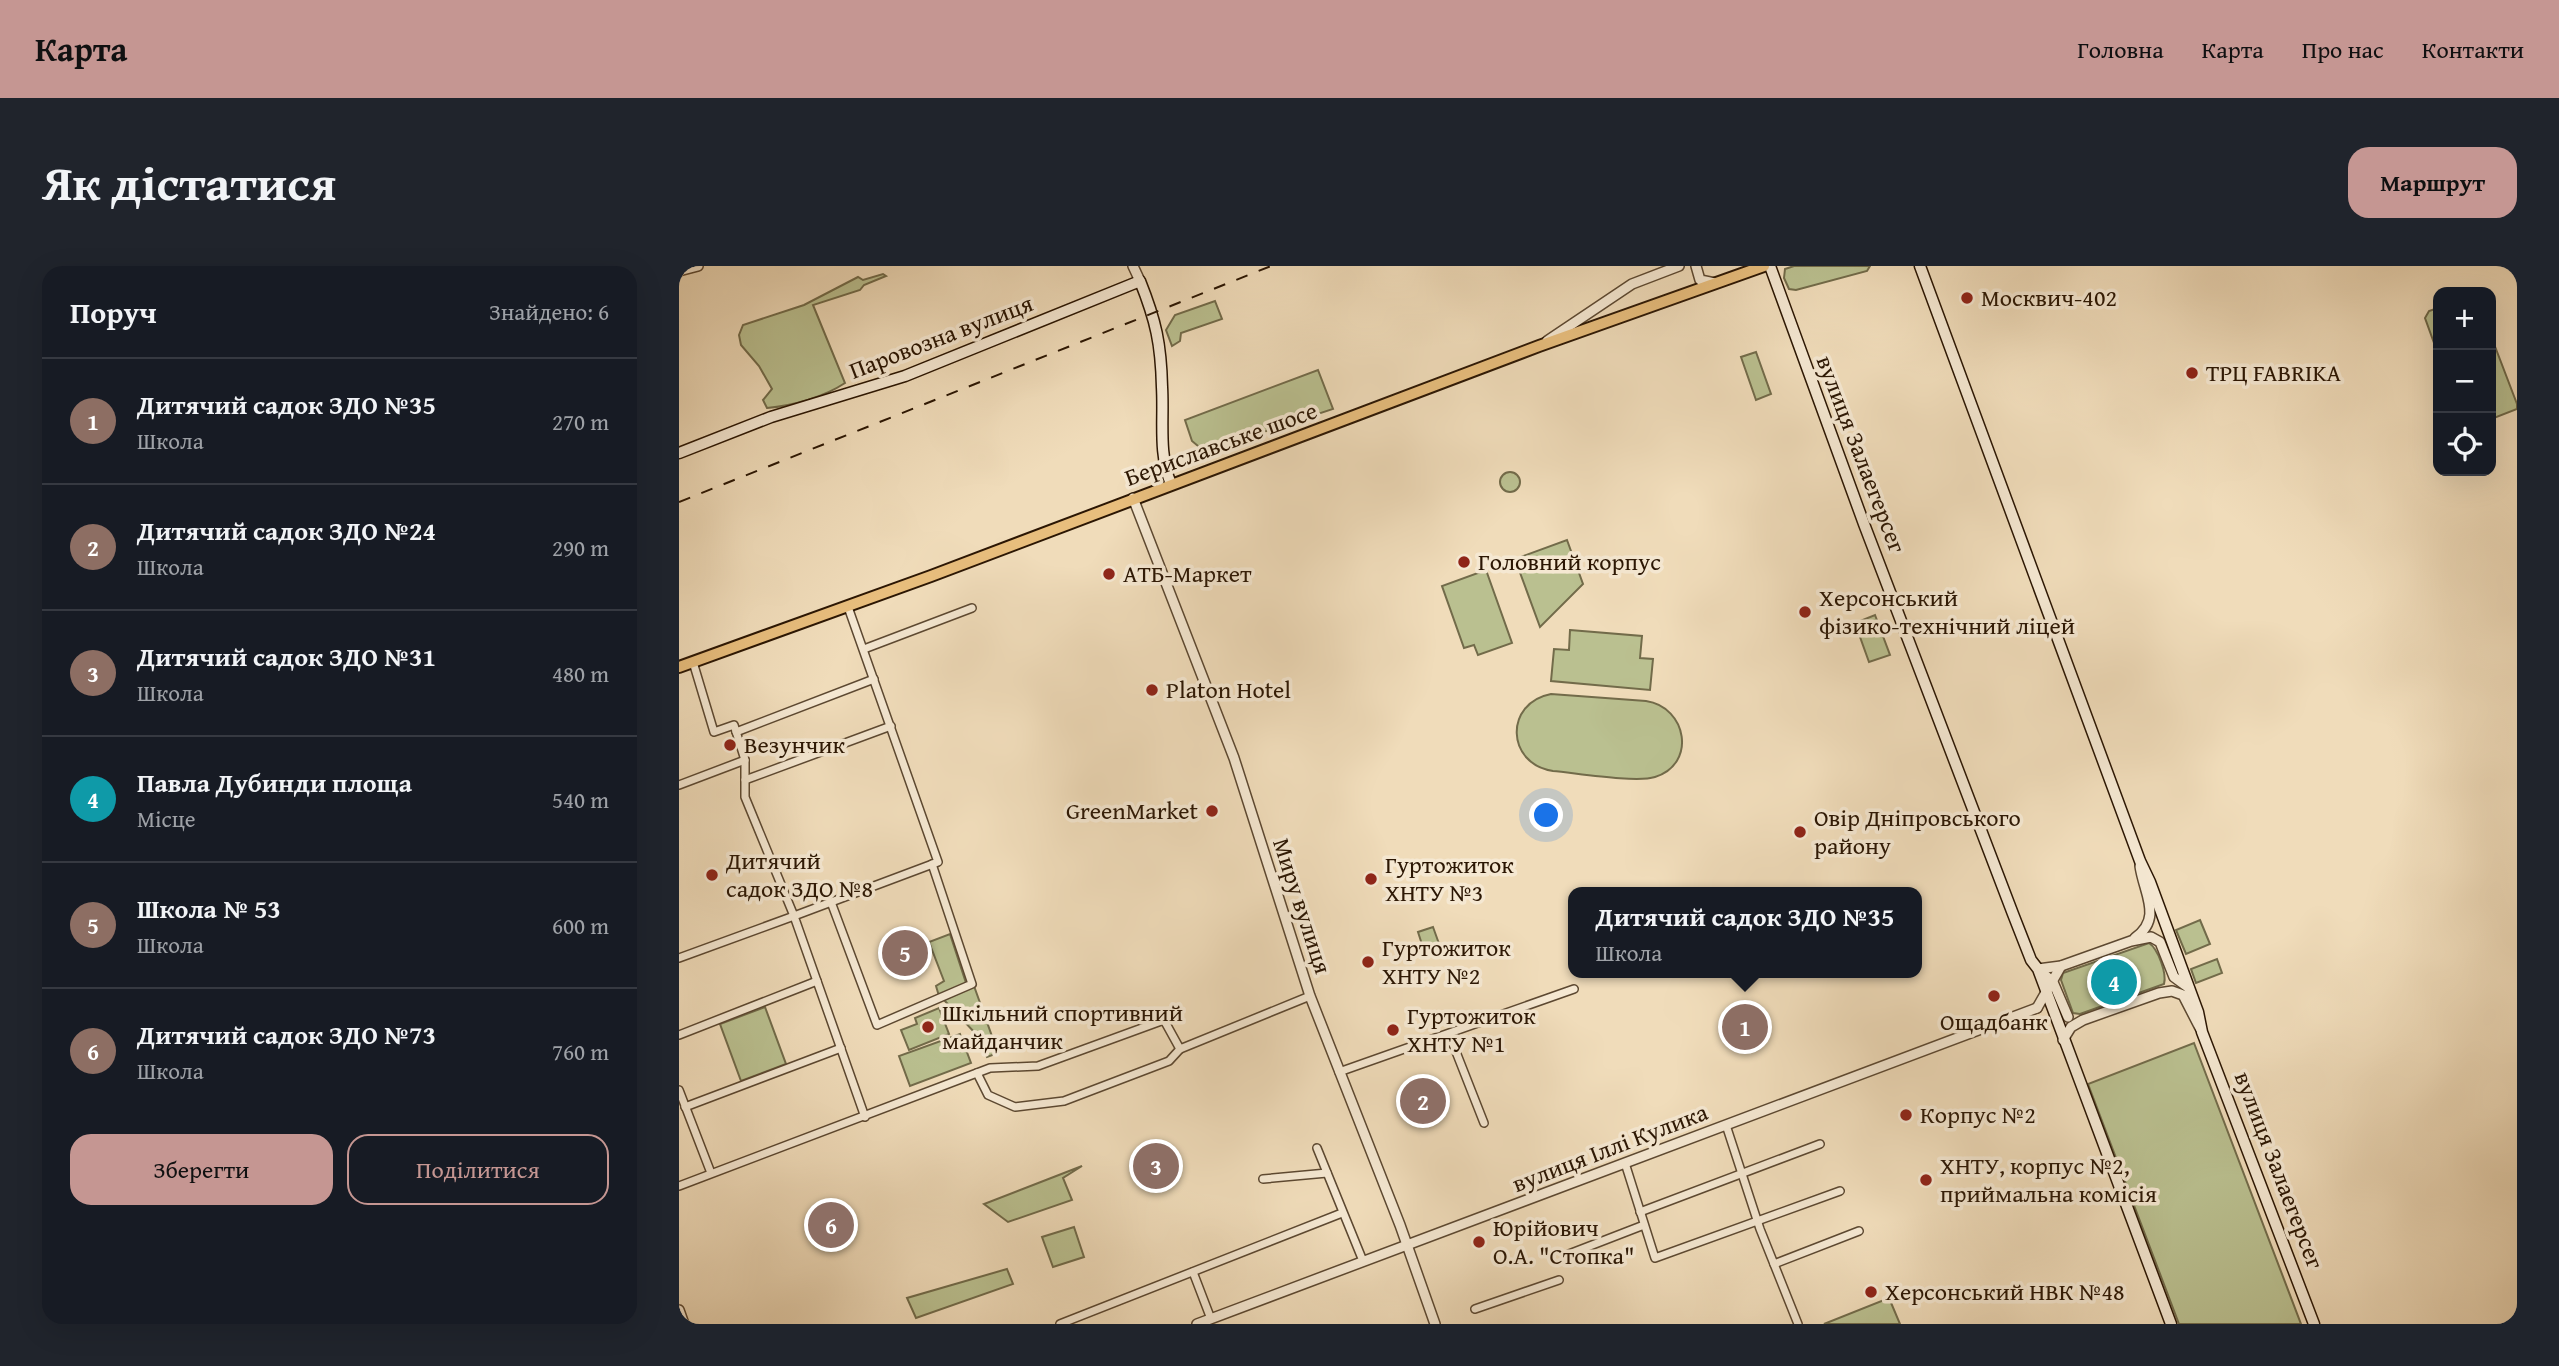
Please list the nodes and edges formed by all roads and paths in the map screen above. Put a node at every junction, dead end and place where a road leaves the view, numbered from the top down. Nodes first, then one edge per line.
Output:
1 (698, 266) edge
2 (1133, 266) edge
3 (1679, 266) edge
4 (1696, 266) edge
5 (1767, 266) edge
6 (1920, 266) edge
7 (679, 271) edge
8 (1140, 281) junction
9 (1715, 283) junction
10 (1539, 346) junction
11 (679, 453) edge
12 (1171, 484) junction
13 (1133, 498) junction
14 (848, 607) junction
15 (972, 607) dead end
16 (864, 649) junction
17 (693, 662) junction
18 (679, 667) edge
19 (874, 678) junction
20 (891, 726) junction
21 (736, 732) junction
22 (745, 760) junction
23 (745, 780) junction
24 (679, 785) edge
25 (2140, 861) junction
26 (935, 863) junction
27 (831, 902) junction
28 (795, 916) junction
29 (2131, 941) junction
30 (679, 958) edge
31 (2179, 963) junction
32 (2061, 966) junction
33 (2038, 969) junction
34 (2174, 977) junction
35 (817, 981) junction
36 (2053, 982) junction
37 (1574, 989) dead end
38 (2189, 989) junction
39 (2047, 993) junction
40 (2159, 993) junction
41 (1310, 996) junction
42 (2037, 1008) junction
43 (2054, 1014) junction
44 (2068, 1017) junction
45 (2083, 1020) junction
46 (2202, 1032) junction
47 (1449, 1034) junction
48 (679, 1035) edge
49 (2063, 1040) junction
50 (841, 1048) junction
51 (1180, 1049) junction
52 (1339, 1072) junction
53 (977, 1073) junction
54 (679, 1090) edge
55 (685, 1107) junction
56 (866, 1117) junction
57 (1484, 1123) dead end
58 (1726, 1125) junction
59 (1820, 1144) dead end
60 (1317, 1148) dead end
61 (1625, 1163) junction
62 (1741, 1172) junction
63 (711, 1173) junction
64 (1327, 1173) junction
65 (1263, 1179) dead end
66 (679, 1186) edge
67 (1840, 1191) dead end
68 (1640, 1212) junction
69 (1342, 1213) junction
70 (1757, 1221) junction
71 (1644, 1225) junction
72 (1859, 1231) dead end
73 (1407, 1244) junction
74 (1569, 1254) dead end
75 (1363, 1261) junction
76 (1774, 1264) junction
77 (1193, 1272) junction
78 (1559, 1280) dead end
79 (1475, 1309) dead end
80 (679, 1310) edge
81 (1211, 1319) junction
82 (684, 1324) edge
83 (1060, 1324) edge
84 (1197, 1324) edge
85 (1436, 1324) edge
86 (1798, 1324) edge
87 (2171, 1324) edge
88 (2315, 1324) edge

1 - 7 street
2 - 8 street
3 - 10 street
4 - 9 street
5 - 9 main road, Бериславське шосе
5 - 33 main road, вулиця Залаегерсег
6 - 25 main road
8 - 11 main road, Паровозна вулиця
8 - 12 main road
9 - 10 main road, Бериславське шосе
10 - 12 main road, Бериславське шосе
12 - 13 main road, Бериславське шосе
13 - 14 main road, Бериславське шосе
13 - 41 street, Миру вулиця
14 - 16 street
14 - 17 main road, Бериславське шосе
15 - 16 street
16 - 19 street
17 - 18 main road, Бериславське шосе
17 - 21 street
19 - 20 street
19 - 21 street
20 - 23 street
20 - 26 street
21 - 22 street
22 - 23 street
22 - 24 street
23 - 28 street
25 - 29 street
25 - 31 main road, вулиця Залаегерсег
26 - 27 street
26 - 27 street
27 - 28 street
28 - 30 street
28 - 35 street
29 - 32 street
29 - 34 street
31 - 34 street
31 - 38 main road, вулиця Залаегерсег
32 - 33 street
32 - 36 street
33 - 36 street
33 - 39 main road, вулиця Залаегерсег
34 - 38 street
34 - 40 street
35 - 48 street
35 - 50 street
36 - 39 street
36 - 44 street
37 - 47 street
38 - 46 main road, вулиця Залаегерсег
39 - 42 street
39 - 43 main road, вулиця Залаегерсег
40 - 45 street
40 - 46 street
41 - 51 street
41 - 52 street, Миру вулиця
42 - 43 street
42 - 58 street, вулиця Іллі Кулика
43 - 44 street
43 - 49 main road, вулиця Залаегерсег
44 - 45 street
45 - 49 street
46 - 88 main road, вулиця Залаегерсег
47 - 52 street
47 - 57 street
49 - 87 main road
50 - 55 street
50 - 56 street
51 - 53 street
51 - 53 street
52 - 73 street, Миру вулиця
53 - 56 street
54 - 55 street
55 - 63 street
56 - 63 street
58 - 61 street, вулиця Іллі Кулика
58 - 62 street
59 - 62 street
60 - 64 street
61 - 68 street
61 - 73 street, вулиця Іллі Кулика
62 - 68 street
62 - 70 street
63 - 66 street
64 - 65 street
64 - 69 street
67 - 70 street
68 - 71 street
69 - 75 street
69 - 77 street
70 - 71 street
70 - 76 street
71 - 74 street
72 - 76 street
73 - 75 street, вулиця Іллі Кулика
73 - 85 street, Миру вулиця
75 - 81 street, вулиця Іллі Кулика
76 - 86 street
77 - 81 street
77 - 83 street
78 - 79 street
80 - 82 street
81 - 84 street, вулиця Іллі Кулика

